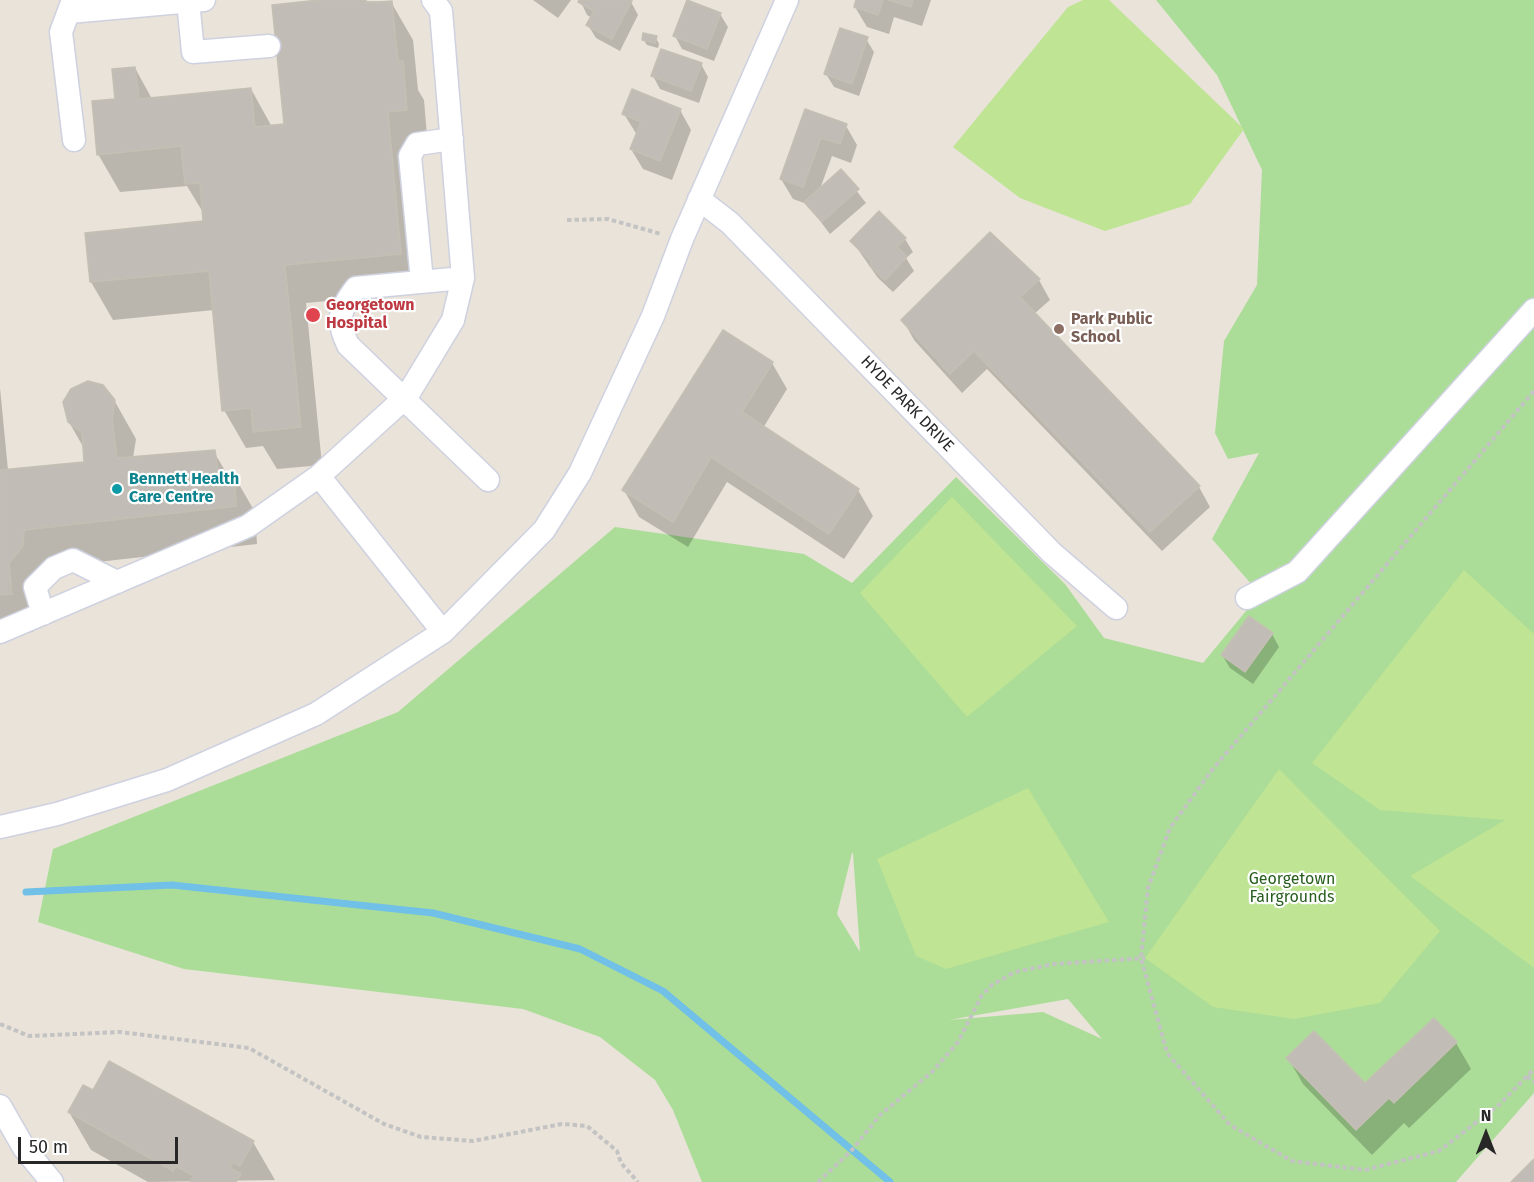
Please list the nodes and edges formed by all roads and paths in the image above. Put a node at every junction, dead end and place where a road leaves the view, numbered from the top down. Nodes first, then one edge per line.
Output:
1 (433, 0) edge
2 (787, 0) edge
3 (196, 1) edge
4 (71, 6) edge
5 (269, 46) dead end
6 (452, 139) junction
7 (74, 140) dead end
8 (699, 199) junction
9 (567, 220) dead end
10 (682, 239) junction
11 (463, 278) junction
12 (422, 281) junction
13 (1534, 310) edge
14 (1534, 391) edge
15 (402, 400) junction
16 (319, 476) junction
17 (488, 480) dead end
18 (117, 582) junction
19 (1247, 598) dead end
20 (1116, 608) dead end
21 (44, 614) junction
22 (0, 632) edge
23 (442, 632) junction
24 (0, 827) edge
25 (1143, 958) junction
26 (0, 1024) edge
27 (1534, 1069) edge
28 (1527, 1076) junction
29 (1534, 1082) edge
30 (0, 1106) edge
31 (52, 1182) edge
32 (638, 1182) edge
33 (818, 1182) edge

1 - 6 street
2 - 8 street
3 - 4 street
3 - 5 street
4 - 7 street
6 - 11 street
6 - 12 street
8 - 10 street
8 - 20 street, HYDE PARK DRIVE
9 - 10 path
10 - 23 street
11 - 12 street
11 - 15 street
12 - 15 street
13 - 19 street
14 - 25 path
15 - 16 street
15 - 17 street
16 - 18 street
16 - 23 street
18 - 21 street
18 - 21 street
21 - 22 street
23 - 24 street
25 - 28 path
25 - 33 path
26 - 32 path
27 - 28 path
28 - 29 path
30 - 31 street

